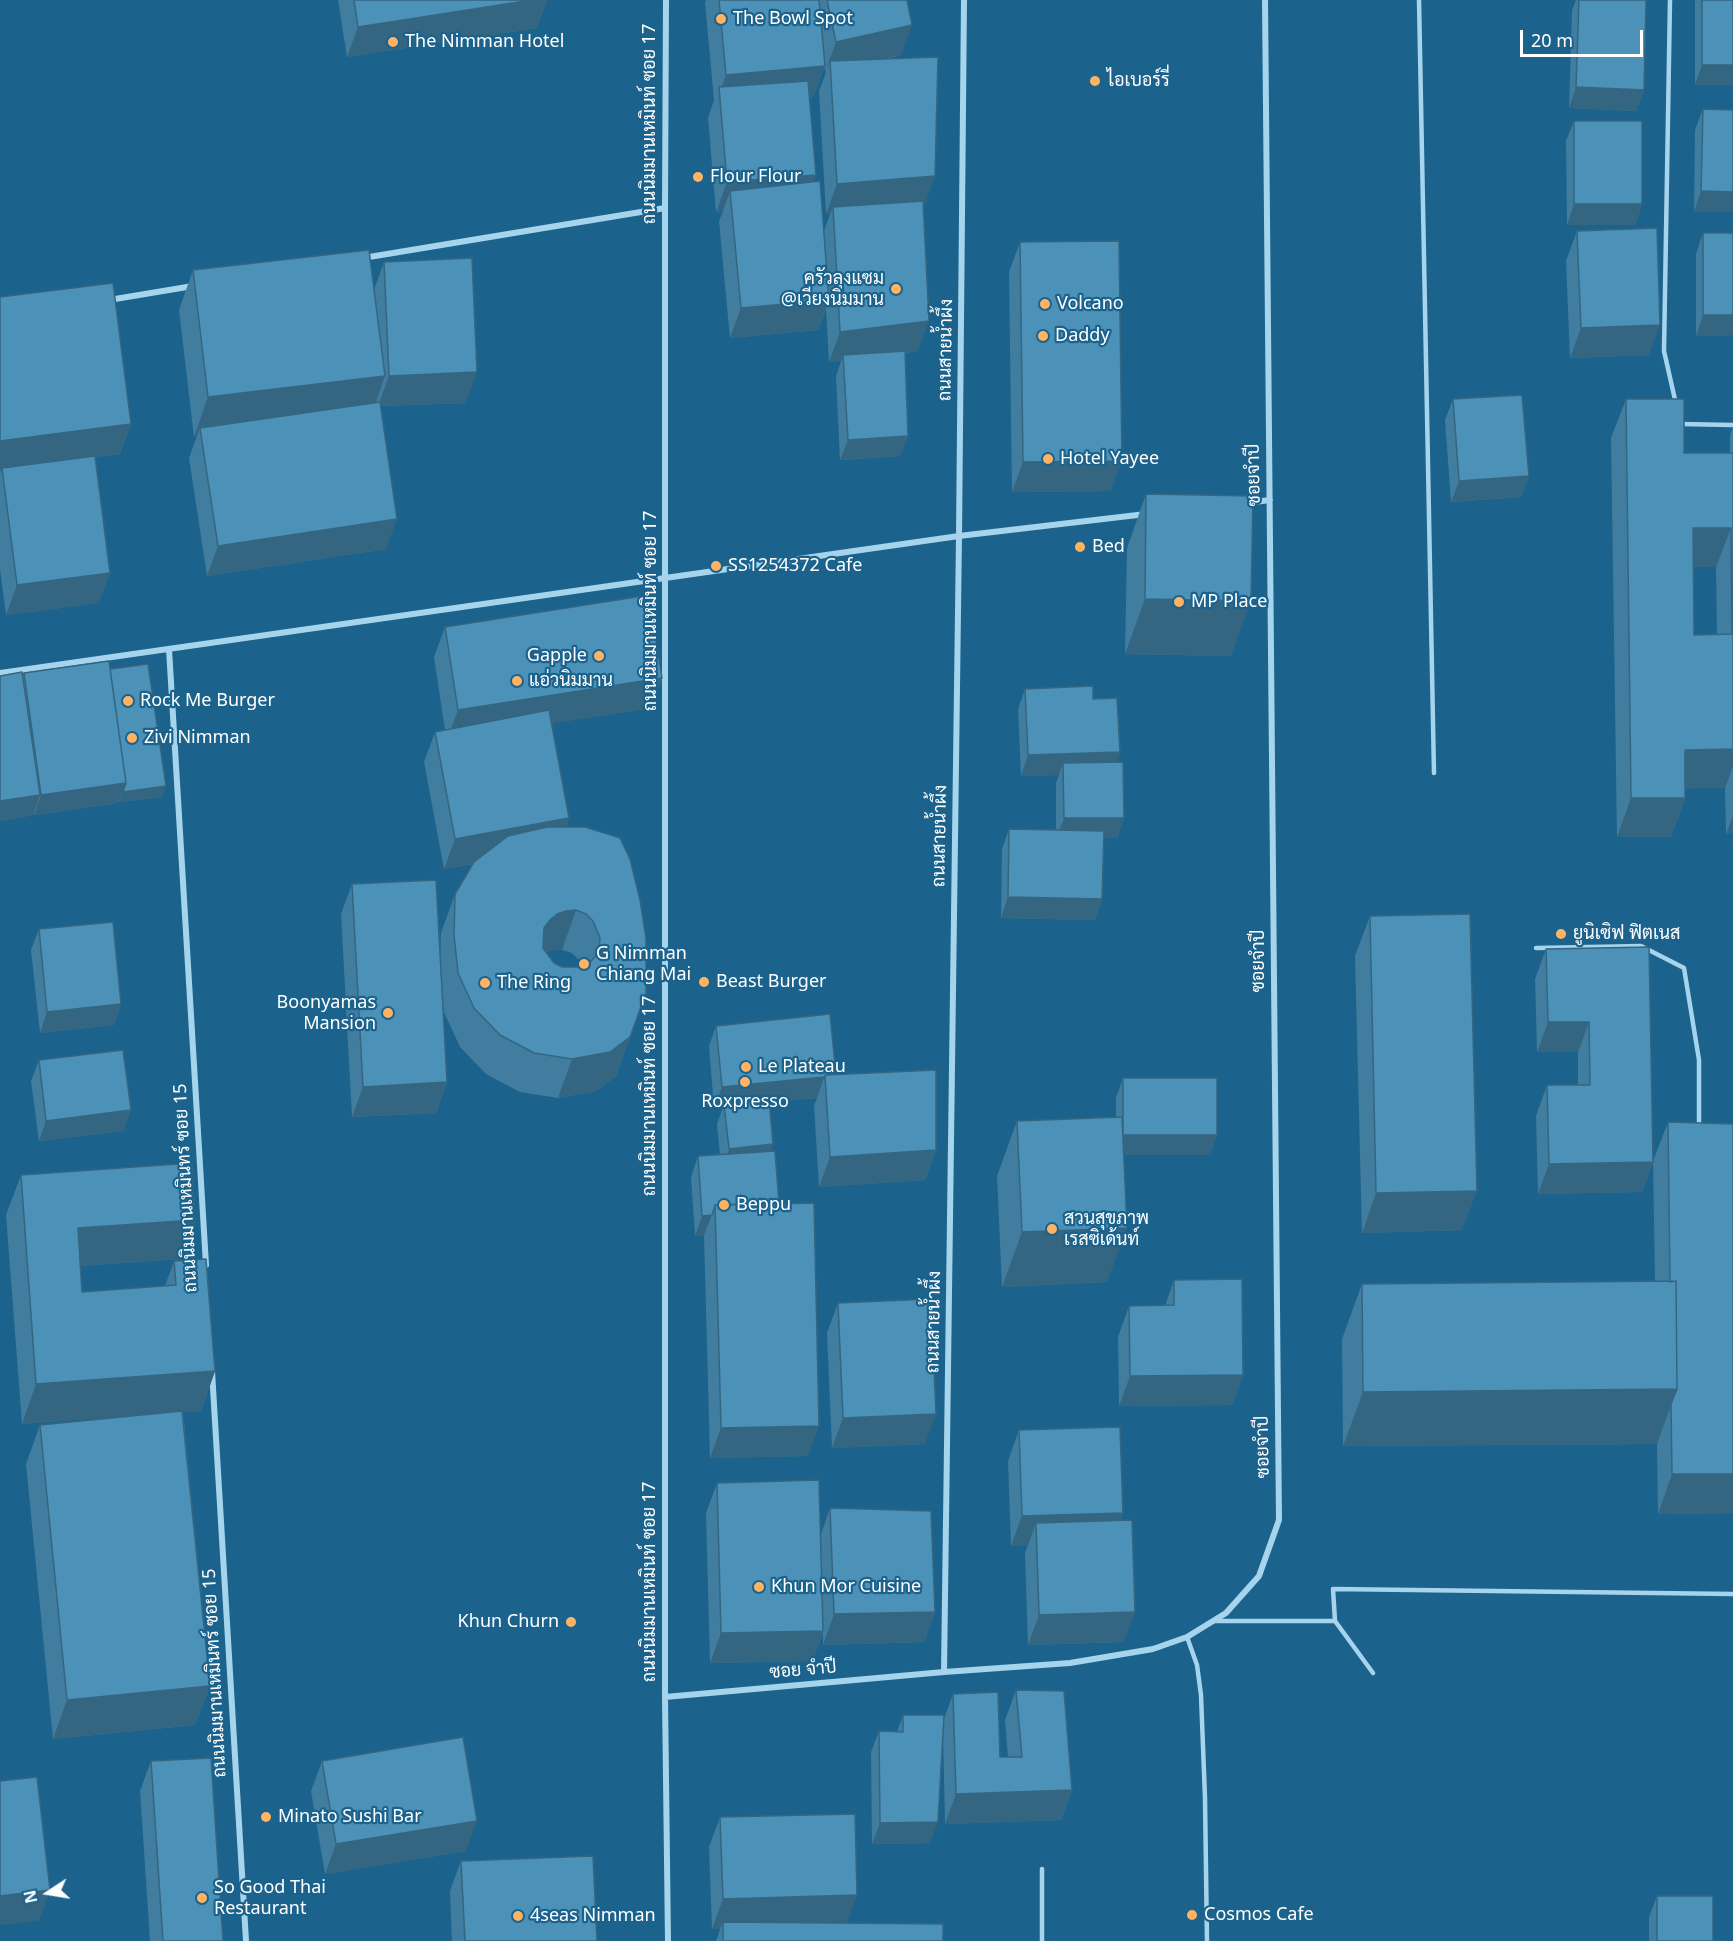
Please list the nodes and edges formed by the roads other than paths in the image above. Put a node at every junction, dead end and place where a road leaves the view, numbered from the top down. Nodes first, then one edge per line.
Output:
1 (666, 0) edge
2 (964, 0) edge
3 (1265, 0) edge
4 (1419, 0) edge
5 (1670, 0) edge
6 (665, 208) junction
7 (350, 260) edge
8 (198, 285) edge
9 (105, 301) edge
10 (1733, 425) edge
11 (1270, 500) junction
12 (1234, 504) edge
13 (1152, 514) edge
14 (959, 536) junction
15 (666, 579) junction
16 (169, 649) junction
17 (0, 673) edge
18 (1434, 773) dead end
19 (1536, 948) dead end
20 (1699, 1136) edge
21 (206, 1271) edge
22 (212, 1367) edge
23 (1733, 1594) edge
24 (1213, 1621) junction
25 (1335, 1621) junction
26 (1187, 1637) junction
27 (944, 1672) junction
28 (1373, 1673) dead end
29 (665, 1697) junction
30 (1042, 1869) dead end
31 (246, 1941) edge
32 (668, 1941) edge
33 (1042, 1941) edge
34 (1207, 1941) edge

1 - 6 street, ถนนนิมมานเหมินท์ ซอย 17
2 - 14 street, ถนนสายน้ำผึ้ง
3 - 11 street, ซอยจำปี
4 - 18 lane
5 - 10 lane
6 - 7 street
6 - 15 street, ถนนนิมมานเหมินท์ ซอย 17
8 - 9 street
11 - 12 street
11 - 24 street, ซอยจำปี
13 - 14 street
14 - 15 street
14 - 27 street, ถนนสายน้ำผึ้ง
15 - 16 street
15 - 29 street, ถนนนิมมานเหมินท์ ซอย 17
16 - 17 street
16 - 21 street, ถนนนิมมานเหมินทร์ ซอย 15
19 - 20 lane
22 - 31 street, ถนนนิมมานเหมินทร์ ซอย 15
23 - 25 lane
24 - 25 lane
24 - 26 street, ซอยจำปี
25 - 28 lane
26 - 27 street, ซอยจำปี
26 - 34 lane
27 - 29 street, ซอย จำปี
29 - 32 street, ถนนนิมมานเหมินท์ ซอย 17
30 - 33 lane

